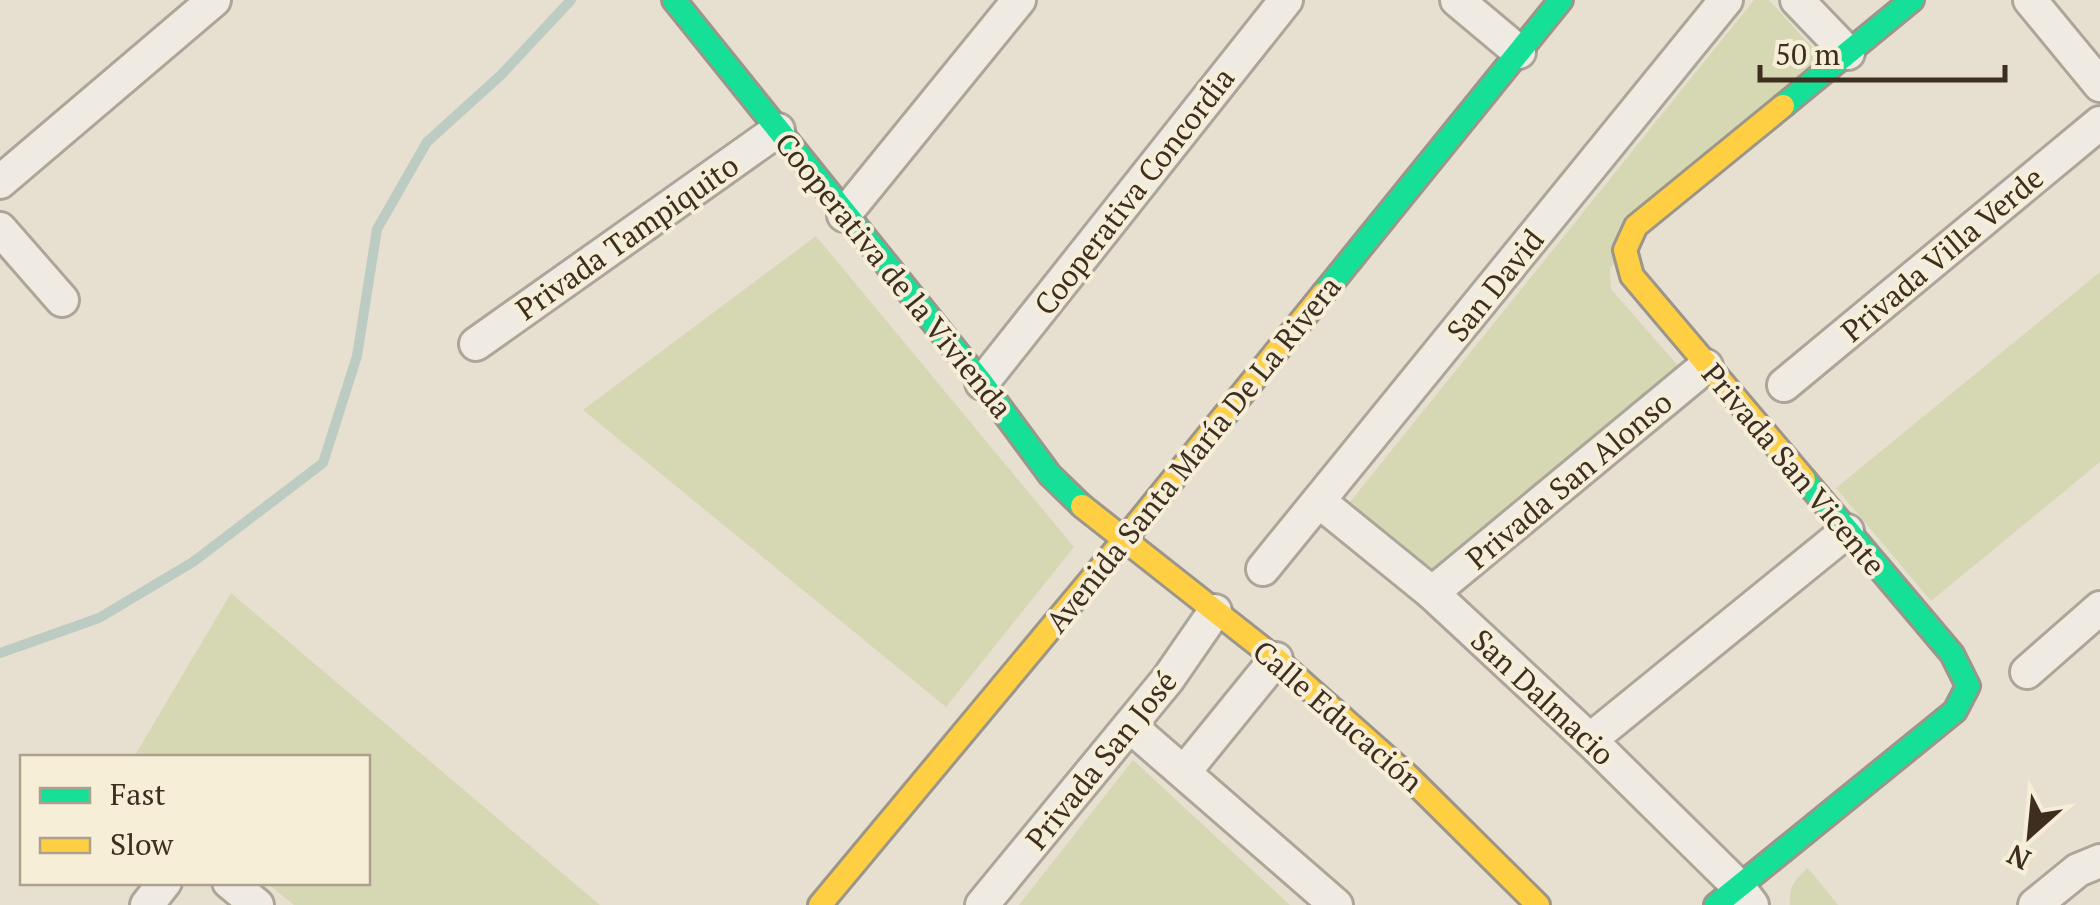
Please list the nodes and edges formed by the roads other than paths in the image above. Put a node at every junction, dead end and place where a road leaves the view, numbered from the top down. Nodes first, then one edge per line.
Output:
1 (214, 0) edge
2 (674, 0) edge
3 (1019, 0) edge
4 (1286, 0) edge
5 (1457, 0) edge
6 (1561, 0) edge
7 (1726, 0) edge
8 (1797, 0) edge
9 (1912, 0) edge
10 (2030, 0) edge
11 (1519, 52) junction
12 (1848, 53) junction
13 (2100, 85) edge
14 (2100, 123) edge
15 (778, 130) junction
16 (0, 182) edge
17 (844, 214) junction
18 (0, 229) edge
19 (62, 300) dead end
20 (476, 344) dead end
21 (1706, 366) junction
22 (982, 383) junction
23 (1784, 385) dead end
24 (1320, 502) junction
25 (1847, 530) junction
26 (1124, 540) junction
27 (1263, 570) dead end
28 (1432, 594) junction
29 (2100, 608) edge
30 (1215, 611) junction
31 (1276, 659) junction
32 (2026, 672) dead end
33 (1130, 726) junction
34 (1590, 740) junction
35 (1185, 770) junction
36 (2100, 861) edge
37 (163, 885) edge
38 (233, 885) edge
39 (1735, 898) edge
40 (147, 905) edge
41 (257, 905) edge
42 (820, 905) edge
43 (982, 905) edge
44 (1336, 905) edge
45 (1538, 905) edge
46 (2035, 905) edge

1 - 16 street
2 - 15 street, Cooperativa de la Vivienda
3 - 17 street
4 - 22 street, Cooperativa Concordia
5 - 11 street
6 - 11 street, Avenida Santa María De La Rivera
7 - 24 street, San David
8 - 12 street
9 - 12 street
10 - 13 street
11 - 26 street, Avenida Santa María De La Rivera
12 - 21 street, Privada San Vicente
14 - 23 street, Privada Villa Verde
15 - 17 street, Cooperativa de la Vivienda
15 - 20 street, Privada Tampiquito
17 - 22 street, Cooperativa de la Vivienda
18 - 19 street
21 - 25 street, Privada San Vicente
21 - 28 street, Privada San Alonso
22 - 26 street, Cooperativa de la Vivienda
24 - 27 street, San David
24 - 28 street, San Dalmacio
25 - 34 street
25 - 39 street, Privada San Vicente
26 - 30 street, Calle Educación
26 - 42 street, Avenida Santa María De La Rivera
28 - 34 street, San Dalmacio
29 - 32 street
30 - 31 street, Calle Educación
30 - 33 street, Privada San José
31 - 35 street
31 - 45 street, Calle Educación
33 - 35 street
33 - 43 street, Privada San José
34 - 39 street, San Dalmacio
35 - 44 street
36 - 46 street
37 - 40 street
38 - 41 street

